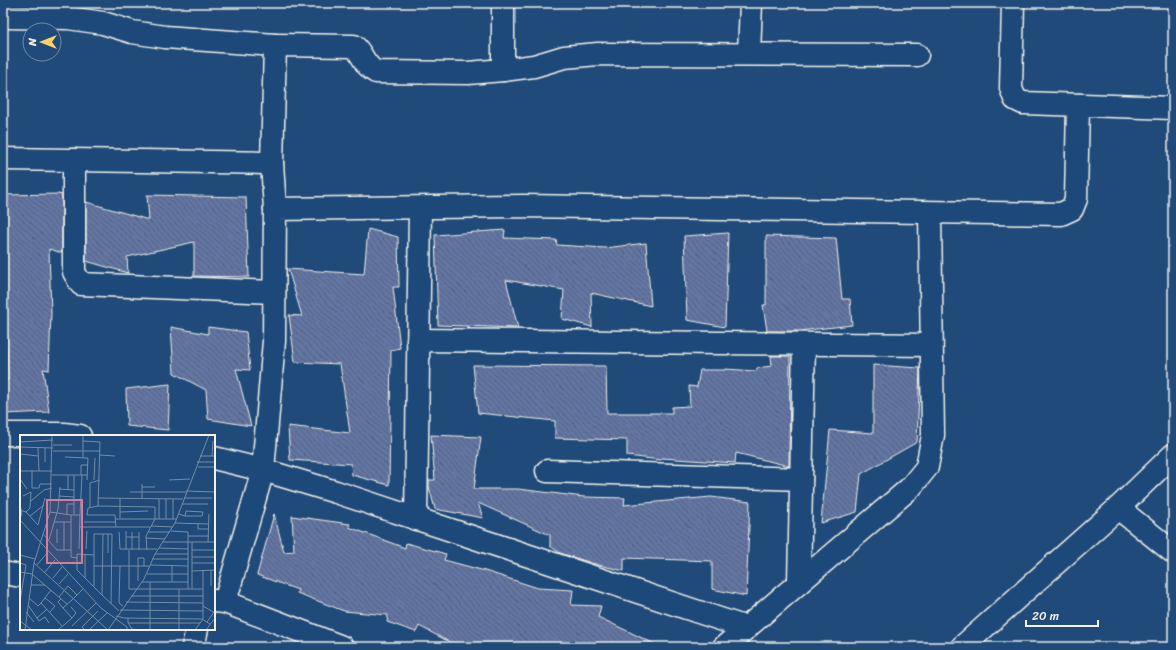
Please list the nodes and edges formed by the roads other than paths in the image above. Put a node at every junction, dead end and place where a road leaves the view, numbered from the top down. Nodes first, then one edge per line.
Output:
1 (504, 3) edge
2 (751, 3) edge
3 (1013, 3) edge
4 (3, 17) edge
5 (275, 45) junction
6 (748, 54) junction
7 (917, 55) dead end
8 (503, 70) junction
9 (1078, 105) junction
10 (1173, 108) edge
11 (3, 158) edge
12 (74, 160) junction
13 (272, 163) junction
14 (420, 208) junction
15 (275, 209) junction
16 (930, 213) junction
17 (274, 292) junction
18 (418, 340) junction
19 (804, 344) junction
20 (932, 345) junction
21 (3, 434) edge
22 (72, 435) edge
23 (1173, 455) edge
24 (215, 458) edge
25 (263, 470) junction
26 (547, 471) dead end
27 (801, 479) junction
28 (1118, 508) junction
29 (416, 519) junction
30 (1173, 552) edge
31 (3, 573) edge
32 (20, 576) edge
33 (799, 583) junction
34 (219, 601) edge
35 (747, 628) junction
36 (197, 630) edge
37 (193, 647) edge
38 (342, 647) edge
39 (724, 647) edge
40 (963, 647) edge

1 - 8 street
2 - 6 street
3 - 9 street
4 - 5 street
5 - 8 street
5 - 13 street
6 - 7 street
6 - 8 street
9 - 10 street
9 - 16 street
11 - 12 street
12 - 13 street
12 - 17 street
13 - 15 street
14 - 15 street
14 - 16 street
14 - 18 street
15 - 17 street
16 - 20 street
17 - 25 street
18 - 19 street
18 - 29 street
19 - 20 street
19 - 27 street
20 - 33 street
21 - 22 street
23 - 28 street
24 - 25 street
25 - 29 street
25 - 34 street
26 - 27 street
27 - 33 street
28 - 30 street
28 - 40 street
29 - 35 street
31 - 32 street
33 - 35 street
34 - 38 street
35 - 39 street
36 - 37 street

